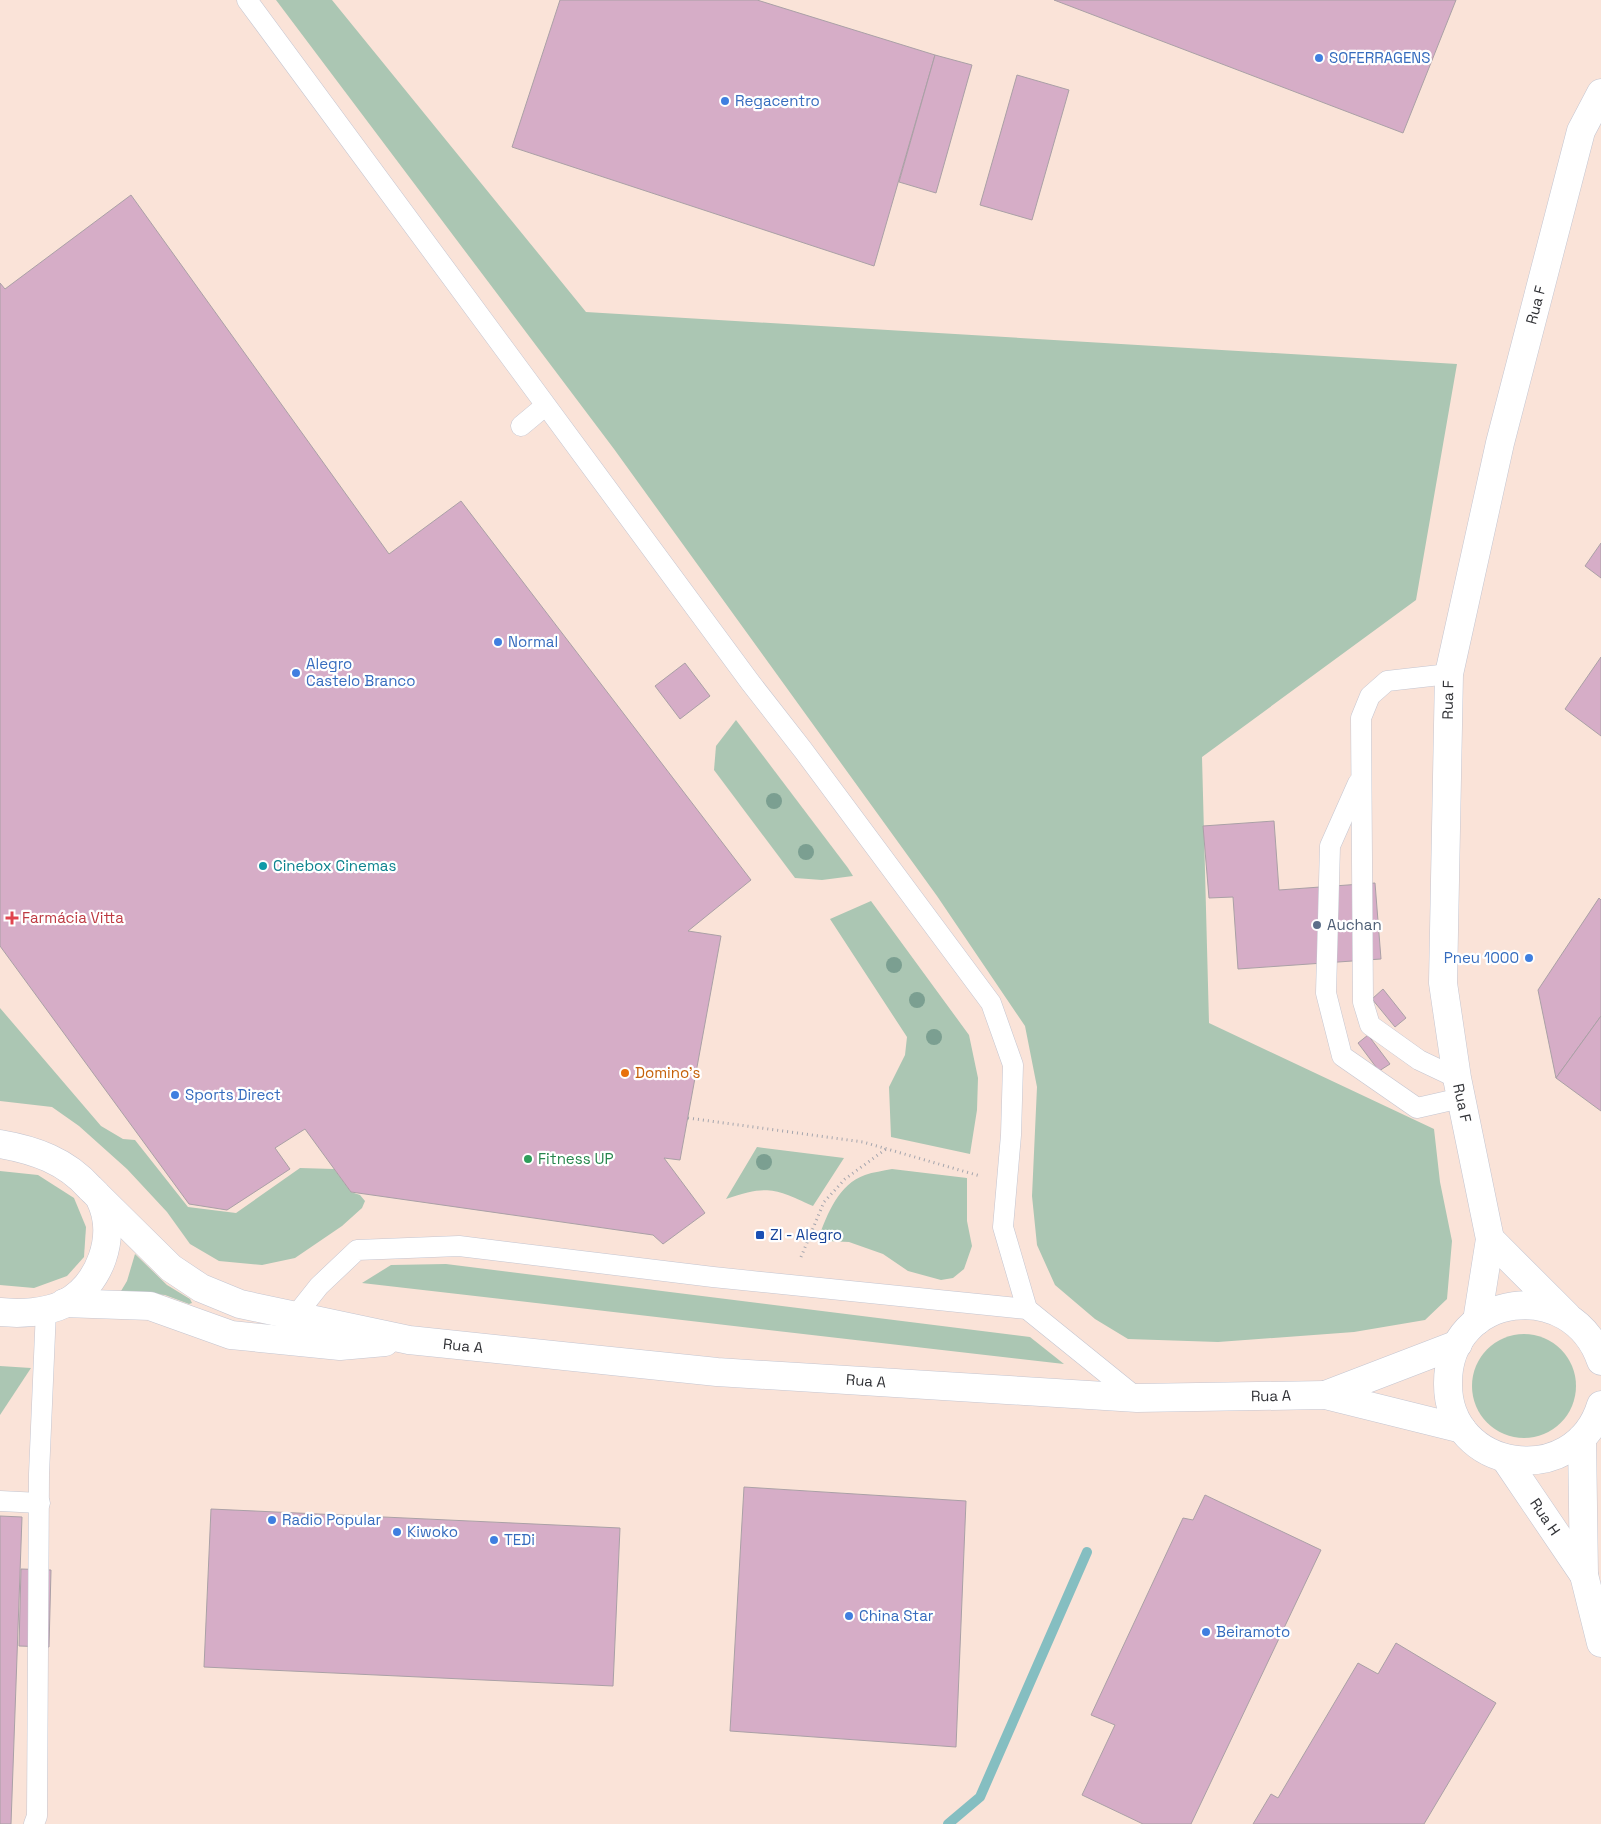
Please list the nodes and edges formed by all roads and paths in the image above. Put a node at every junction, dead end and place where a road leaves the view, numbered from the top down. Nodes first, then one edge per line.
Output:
1 (247, 0) edge
2 (1601, 93) edge
3 (545, 406) junction
4 (521, 426) dead end
5 (1449, 674) junction
6 (1361, 776) junction
7 (1459, 1088) junction
8 (688, 1118) dead end
9 (0, 1144) edge
10 (886, 1149) junction
11 (1007, 1184) junction
12 (100, 1198) junction
13 (1490, 1239) junction
14 (789, 1284) junction
15 (55, 1306) junction
16 (1027, 1309) junction
17 (0, 1312) edge
18 (296, 1314) junction
19 (1566, 1316) junction
20 (1477, 1322) junction
21 (1595, 1336) edge
22 (409, 1340) junction
23 (1458, 1344) junction
24 (1601, 1361) edge
25 (1325, 1395) junction
26 (1138, 1398) junction
27 (1601, 1405) edge
28 (1462, 1429) junction
29 (1582, 1438) junction
30 (1506, 1460) junction
31 (0, 1500) edge
32 (40, 1503) junction
33 (1584, 1575) junction
34 (1601, 1643) edge
35 (34, 1824) edge

1 - 3 lane
2 - 5 street, Rua F
3 - 4 lane
3 - 11 lane
5 - 6 lane
5 - 7 street, Rua F
6 - 7 lane
6 - 7 lane
7 - 13 street, Rua F
8 - 10 path
9 - 12 street, Rua A
10 - 11 path
10 - 14 path
11 - 16 lane
12 - 15 street
12 - 18 street, Rua A
13 - 19 street
13 - 20 street, Rua F
14 - 16 lane
14 - 18 lane
15 - 17 street, Rua A
15 - 22 street, Rua A
15 - 32 lane
16 - 26 lane
18 - 22 street, Rua A
19 - 20 street
19 - 21 street
20 - 23 street
21 - 24 street
22 - 26 street, Rua A
23 - 25 street, Rua A
23 - 28 street
25 - 26 street, Rua A
25 - 28 street, Rua A
27 - 29 street
28 - 30 street
29 - 30 street
29 - 33 street, Rua H
30 - 33 street, Rua H
31 - 32 lane
32 - 35 lane
33 - 34 street, Rua H

